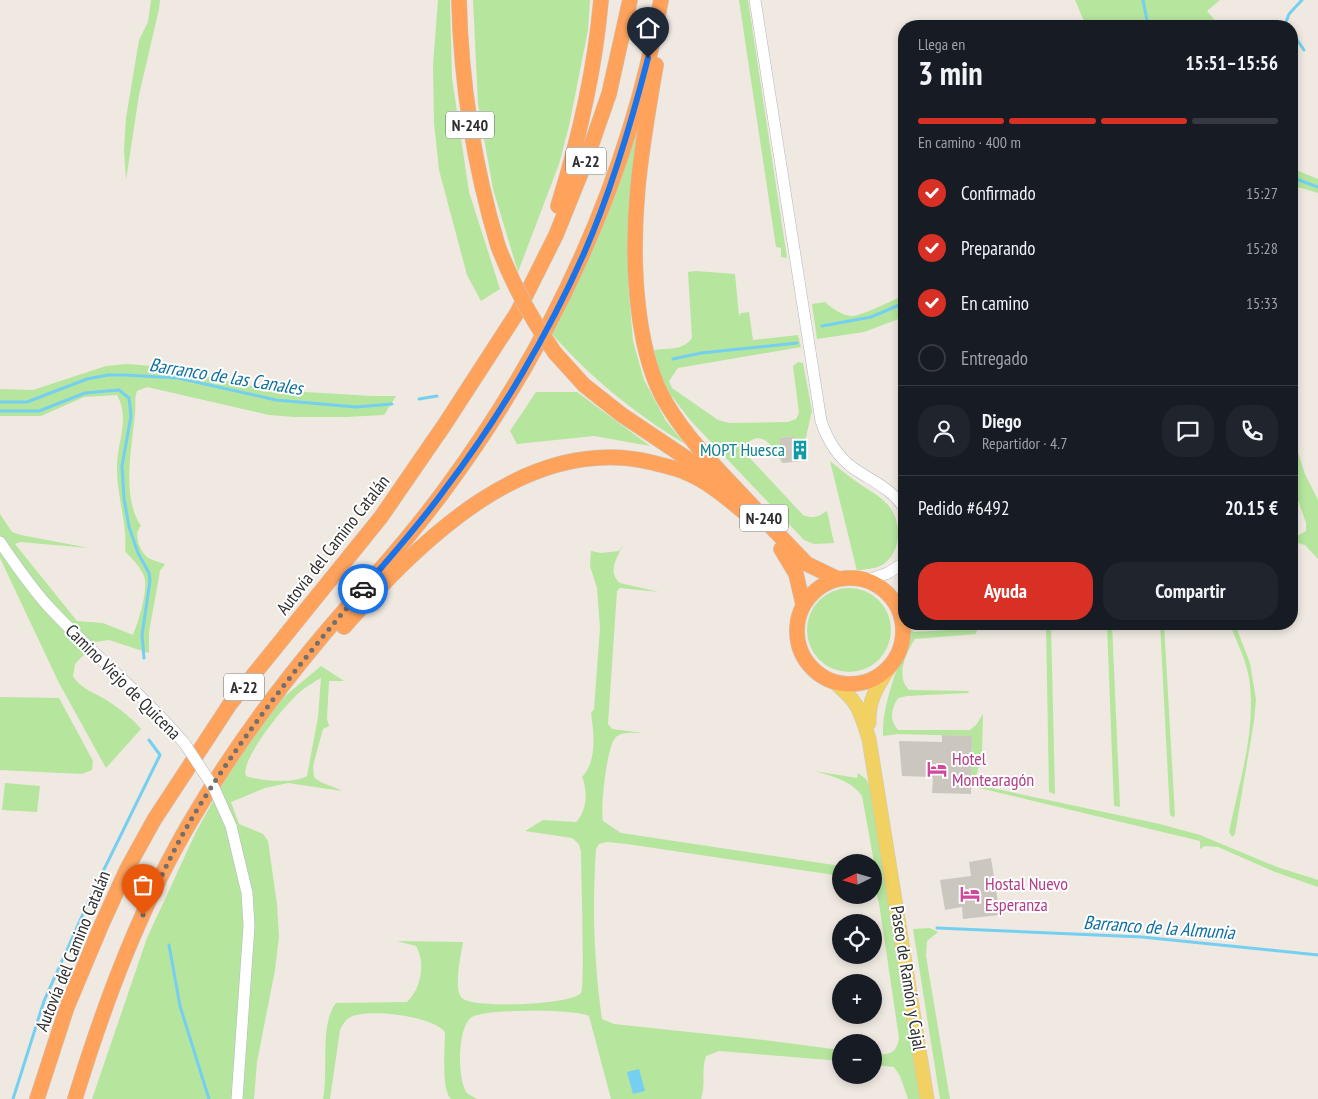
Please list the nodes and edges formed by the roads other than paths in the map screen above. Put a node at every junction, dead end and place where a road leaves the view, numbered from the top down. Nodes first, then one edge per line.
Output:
1 (459, 0) edge
2 (601, 0) edge
3 (630, 0) edge
4 (661, 0) edge
5 (666, 0) edge
6 (755, 0) edge
7 (517, 313) junction
8 (898, 501) edge
9 (757, 517) junction
10 (0, 542) edge
11 (898, 567) edge
12 (802, 569) junction
13 (838, 579) junction
14 (868, 580) junction
15 (803, 604) junction
16 (898, 608) edge
17 (904, 630) edge
18 (889, 668) junction
19 (833, 681) junction
20 (869, 739) junction
21 (128, 948) junction
22 (37, 1099) edge
23 (75, 1099) edge
24 (237, 1099) edge
25 (927, 1099) edge

1 - 9 highway, N-240, bridge
2 - 7 highway
3 - 7 highway, Autovía del Camino Catalán / A-22
4 - 21 highway, A-22
5 - 9 highway
6 - 8 street
7 - 22 highway, Autovía del Camino Catalán / A-22
9 - 12 highway, N-240
9 - 21 highway
10 - 24 street, Camino Viejo de Quicena, bridge
11 - 14 street
12 - 13 highway
12 - 15 highway
13 - 14 highway
13 - 15 highway
14 - 16 highway
15 - 19 highway
17 - 18 highway
18 - 19 highway
18 - 20 main road
19 - 20 main road
20 - 25 main road, Paseo de Ramón y Cajal
21 - 23 highway, A-22

